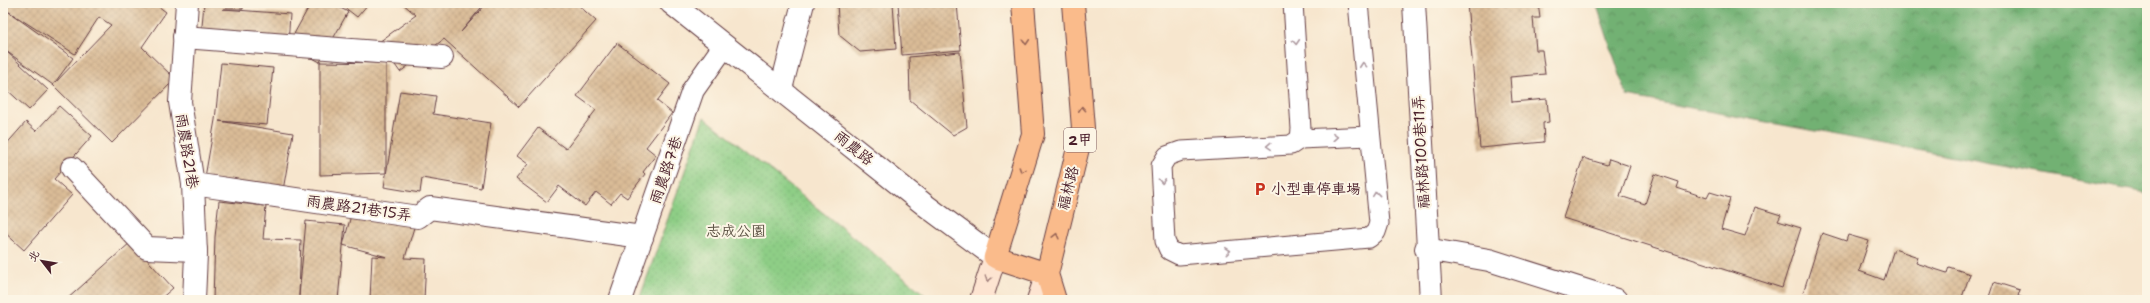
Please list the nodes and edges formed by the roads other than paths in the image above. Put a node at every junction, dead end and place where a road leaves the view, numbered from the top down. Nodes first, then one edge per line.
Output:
1 (187, 3) edge
2 (671, 3) edge
3 (803, 3) edge
4 (1023, 3) edge
5 (1073, 3) edge
6 (1293, 3) edge
7 (1358, 3) edge
8 (1414, 3) edge
9 (184, 37) junction
10 (724, 46) junction
11 (442, 57) dead end
12 (781, 89) junction
13 (1370, 136) junction
14 (1300, 139) junction
15 (72, 168) dead end
16 (193, 184) junction
17 (642, 237) junction
18 (196, 250) junction
19 (1426, 250) junction
20 (995, 257) junction
21 (1047, 274) junction
22 (194, 300) edge
23 (620, 300) edge
24 (981, 300) edge
25 (1038, 300) edge
26 (1055, 300) edge
27 (1431, 300) edge
28 (1616, 300) edge

1 - 9 street, 雨農路21巷
2 - 10 street, 雨農路
3 - 12 street
4 -> 20 main road
21 -> 5 main road, 福林路 / 2甲
6 -> 14 lane
13 -> 7 lane
8 - 19 street, 福林路100巷11弄
9 - 11 street
9 - 16 street, 雨農路21巷
10 - 12 street, 雨農路
10 - 17 street, 雨農路7巷
12 - 20 street, 雨農路
14 -> 13 lane
14 -> 13 lane
15 - 18 street
16 - 17 street, 雨農路21巷15弄
16 - 18 street, 雨農路21巷
17 - 23 street, 雨農路7巷
18 - 22 street, 雨農路21巷
19 - 27 street, 福林路100巷11弄
19 - 28 street
20 - 21 main road, 雨農路
20 -> 24 main road
21 - 25 main road
21 - 26 main road

